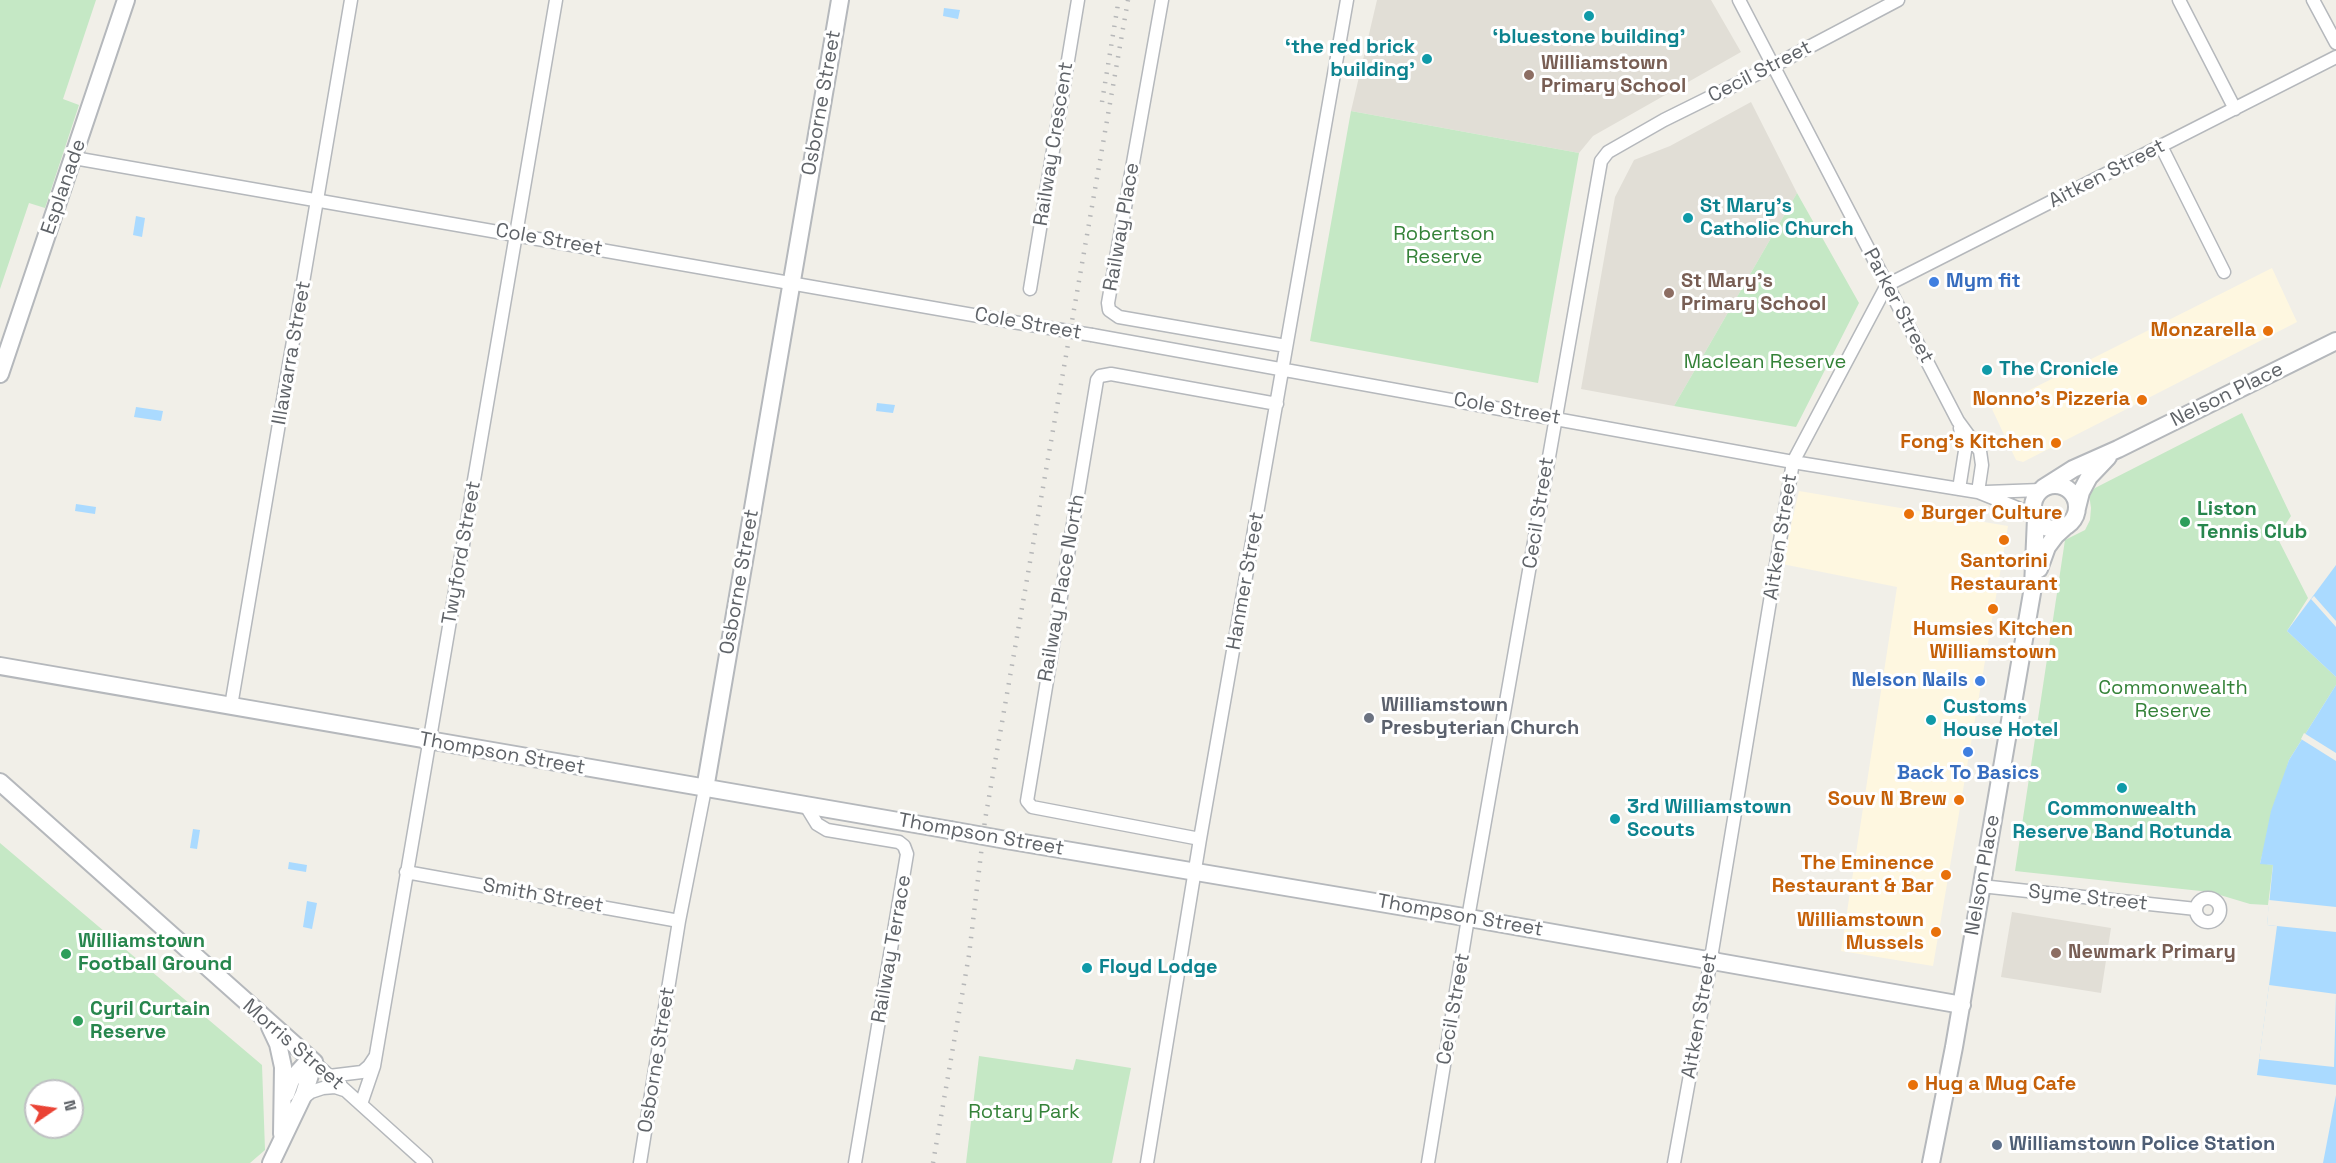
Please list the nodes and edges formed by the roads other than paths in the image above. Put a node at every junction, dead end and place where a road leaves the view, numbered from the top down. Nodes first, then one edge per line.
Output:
1 (126, 0) edge
2 (351, 0) edge
3 (556, 0) edge
4 (840, 0) edge
5 (1078, 0) edge
6 (1162, 0) edge
7 (1347, 0) edge
8 (1739, 0) edge
9 (1898, 0) edge
10 (2179, 0) edge
11 (2313, 0) edge
12 (2336, 43) edge
13 (2336, 57) edge
14 (1773, 66) junction
15 (2235, 108) junction
16 (2162, 146) junction
17 (74, 158) junction
18 (317, 199) junction
19 (515, 234) junction
20 (2224, 272) dead end
21 (791, 283) junction
22 (1887, 285) junction
23 (1030, 289) dead end
24 (2336, 341) edge
25 (1286, 346) junction
26 (1282, 369) junction
27 (0, 374) edge
28 (1277, 404) junction
29 (1555, 418) junction
30 (1958, 421) junction
31 (2118, 449) junction
32 (1793, 462) junction
33 (1959, 489) junction
34 (2042, 489) junction
35 (1979, 492) junction
36 (2076, 509) junction
37 (2035, 516) junction
38 (2067, 525) junction
39 (2033, 587) junction
40 (0, 666) edge
41 (231, 706) junction
42 (429, 741) junction
43 (0, 782) edge
44 (705, 789) junction
45 (806, 806) junction
46 (1200, 838) junction
47 (406, 872) junction
48 (1196, 872) junction
49 (1981, 886) junction
50 (2196, 909) dead end
51 (1468, 918) junction
52 (680, 921) junction
53 (1710, 960) junction
54 (1962, 1005) junction
55 (267, 1022) junction
56 (377, 1051) junction
57 (312, 1060) junction
58 (329, 1076) junction
59 (345, 1091) junction
60 (292, 1103) junction
61 (361, 1104) junction
62 (272, 1161) edge
63 (426, 1163) edge
64 (640, 1163) edge
65 (855, 1163) edge
66 (1147, 1163) edge
67 (1428, 1163) edge
68 (1674, 1163) edge
69 (1931, 1163) edge

1 - 17 street, Esplanade
2 - 18 street, Illawarra Street
3 - 19 street, Twyford Street
4 - 21 street, Osborne Street
5 - 23 street, Railway Crescent
6 - 25 street, Railway Place
7 - 25 street, Hanmer Street
8 - 14 street, Parker Street
9 - 14 street, Cecil Street
10 - 15 street
11 - 12 street
13 - 15 street, Aitken Street
14 - 22 street, Parker Street
14 - 29 street, Cecil Street
15 - 16 street, Aitken Street
16 - 20 street
16 - 22 street, Aitken Street
17 - 18 street, Cole Street
17 - 27 street, Esplanade
18 - 19 street, Cole Street
18 - 41 street, Illawarra Street
19 - 21 street, Cole Street
19 - 42 street, Twyford Street
21 - 26 street, Cole Street, bridge
21 - 44 street, Osborne Street
22 - 30 street, Parker Street
22 - 32 street, Aitken Street
24 - 31 street, Nelson Place
25 - 26 street, Hanmer Street
26 - 28 street, Hanmer Street
26 - 29 street, Cole Street
28 - 46 street, Hanmer Street
28 - 46 street, Railway Place North
29 - 32 street, Cole Street
29 - 51 street, Cecil Street
30 - 33 street, Parker Street
30 - 35 street, Parker Street
31 - 34 street, Nelson Place
31 - 36 street, Nelson Place
32 - 33 street, Cole Street
32 - 53 street, Aitken Street
33 - 35 street, Cole Street
34 - 35 street, Cole Street
34 - 36 street
34 - 37 street
35 - 37 street, Cole Street
36 - 38 street
37 - 38 street
37 - 39 street, Nelson Place
38 - 39 street, Nelson Place
39 - 49 street, Nelson Place
40 - 41 street, Thompson Street
41 - 42 street, Thompson Street
42 - 44 street, Thompson Street
42 - 47 street, Twyford Street
43 - 55 street, Morris Street
44 - 45 street, Thompson Street
44 - 52 street, Osborne Street
45 - 48 street, Thompson Street, bridge
45 - 65 street, Railway Terrace
46 - 48 street, Hanmer Street
47 - 52 street, Smith Street
47 - 56 street, Twyford Street
48 - 51 street, Thompson Street
48 - 66 street, Hanmer Street
49 - 50 street, Syme Street
49 - 54 street, Nelson Place
51 - 53 street, Thompson Street
51 - 67 street, Cecil Street
52 - 64 street, Osborne Street
53 - 54 street, Thompson Street
53 - 68 street, Aitken Street
54 - 69 street, Nelson Place
55 - 57 street, Morris Street
55 - 60 street
56 - 58 street
56 - 61 street, Twyford Street
57 - 58 street, Morris Street
57 - 60 street
58 - 59 street, Morris Street
59 - 60 street
59 - 61 street, Morris Street
60 - 62 street
61 - 63 street, Morris Street

